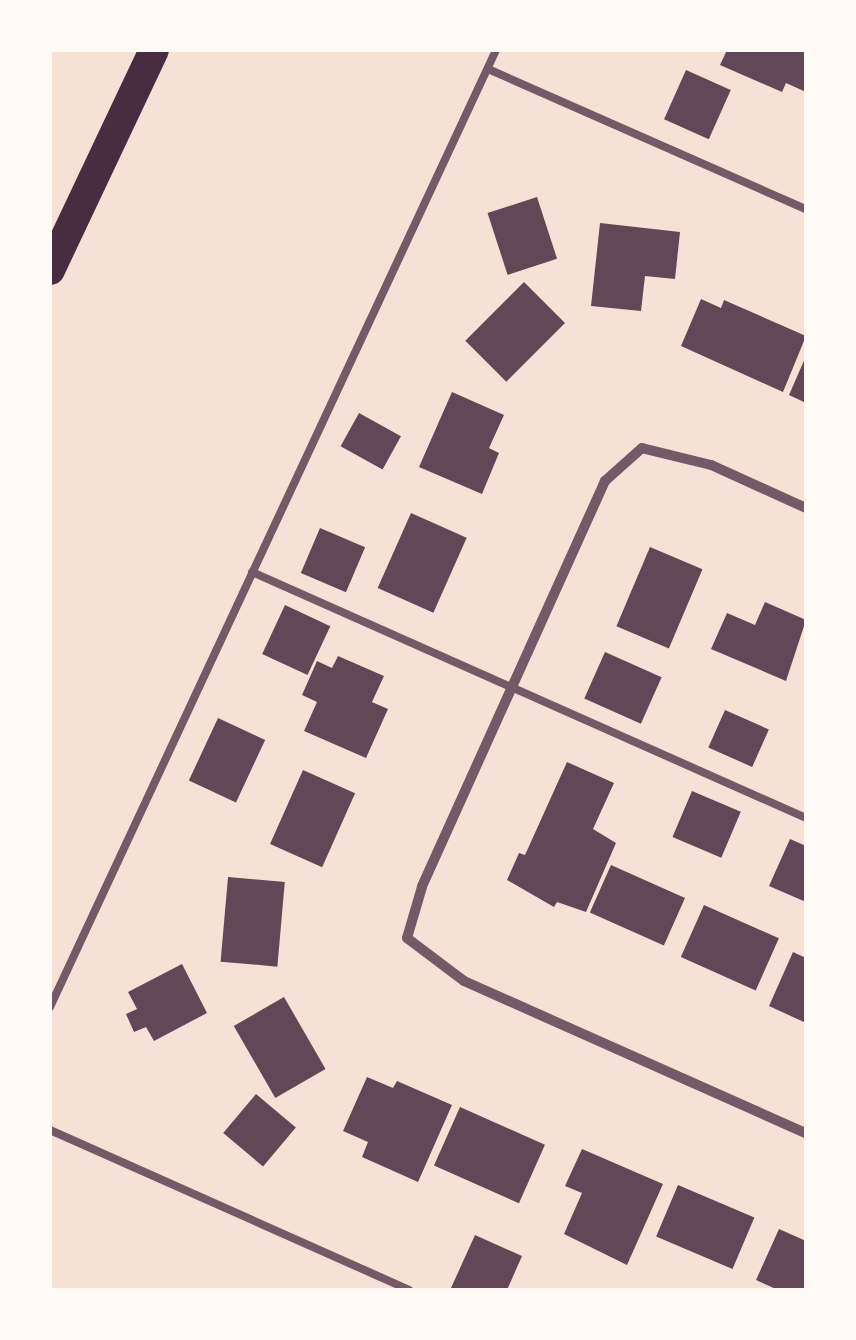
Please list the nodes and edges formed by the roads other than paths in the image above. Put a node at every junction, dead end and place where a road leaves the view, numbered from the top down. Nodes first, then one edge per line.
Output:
1 (154, 50) edge
2 (496, 50) edge
3 (488, 68) junction
4 (806, 210) edge
5 (50, 270) edge
6 (806, 508) edge
7 (252, 572) junction
8 (512, 688) junction
9 (806, 818) edge
10 (50, 1006) edge
11 (50, 1130) edge
12 (806, 1133) edge
13 (409, 1290) edge

1 - 5 highway
2 - 3 lane
3 - 4 lane
3 - 7 lane
6 - 8 street
7 - 8 lane
7 - 10 lane
8 - 9 lane
8 - 12 street
11 - 13 lane

